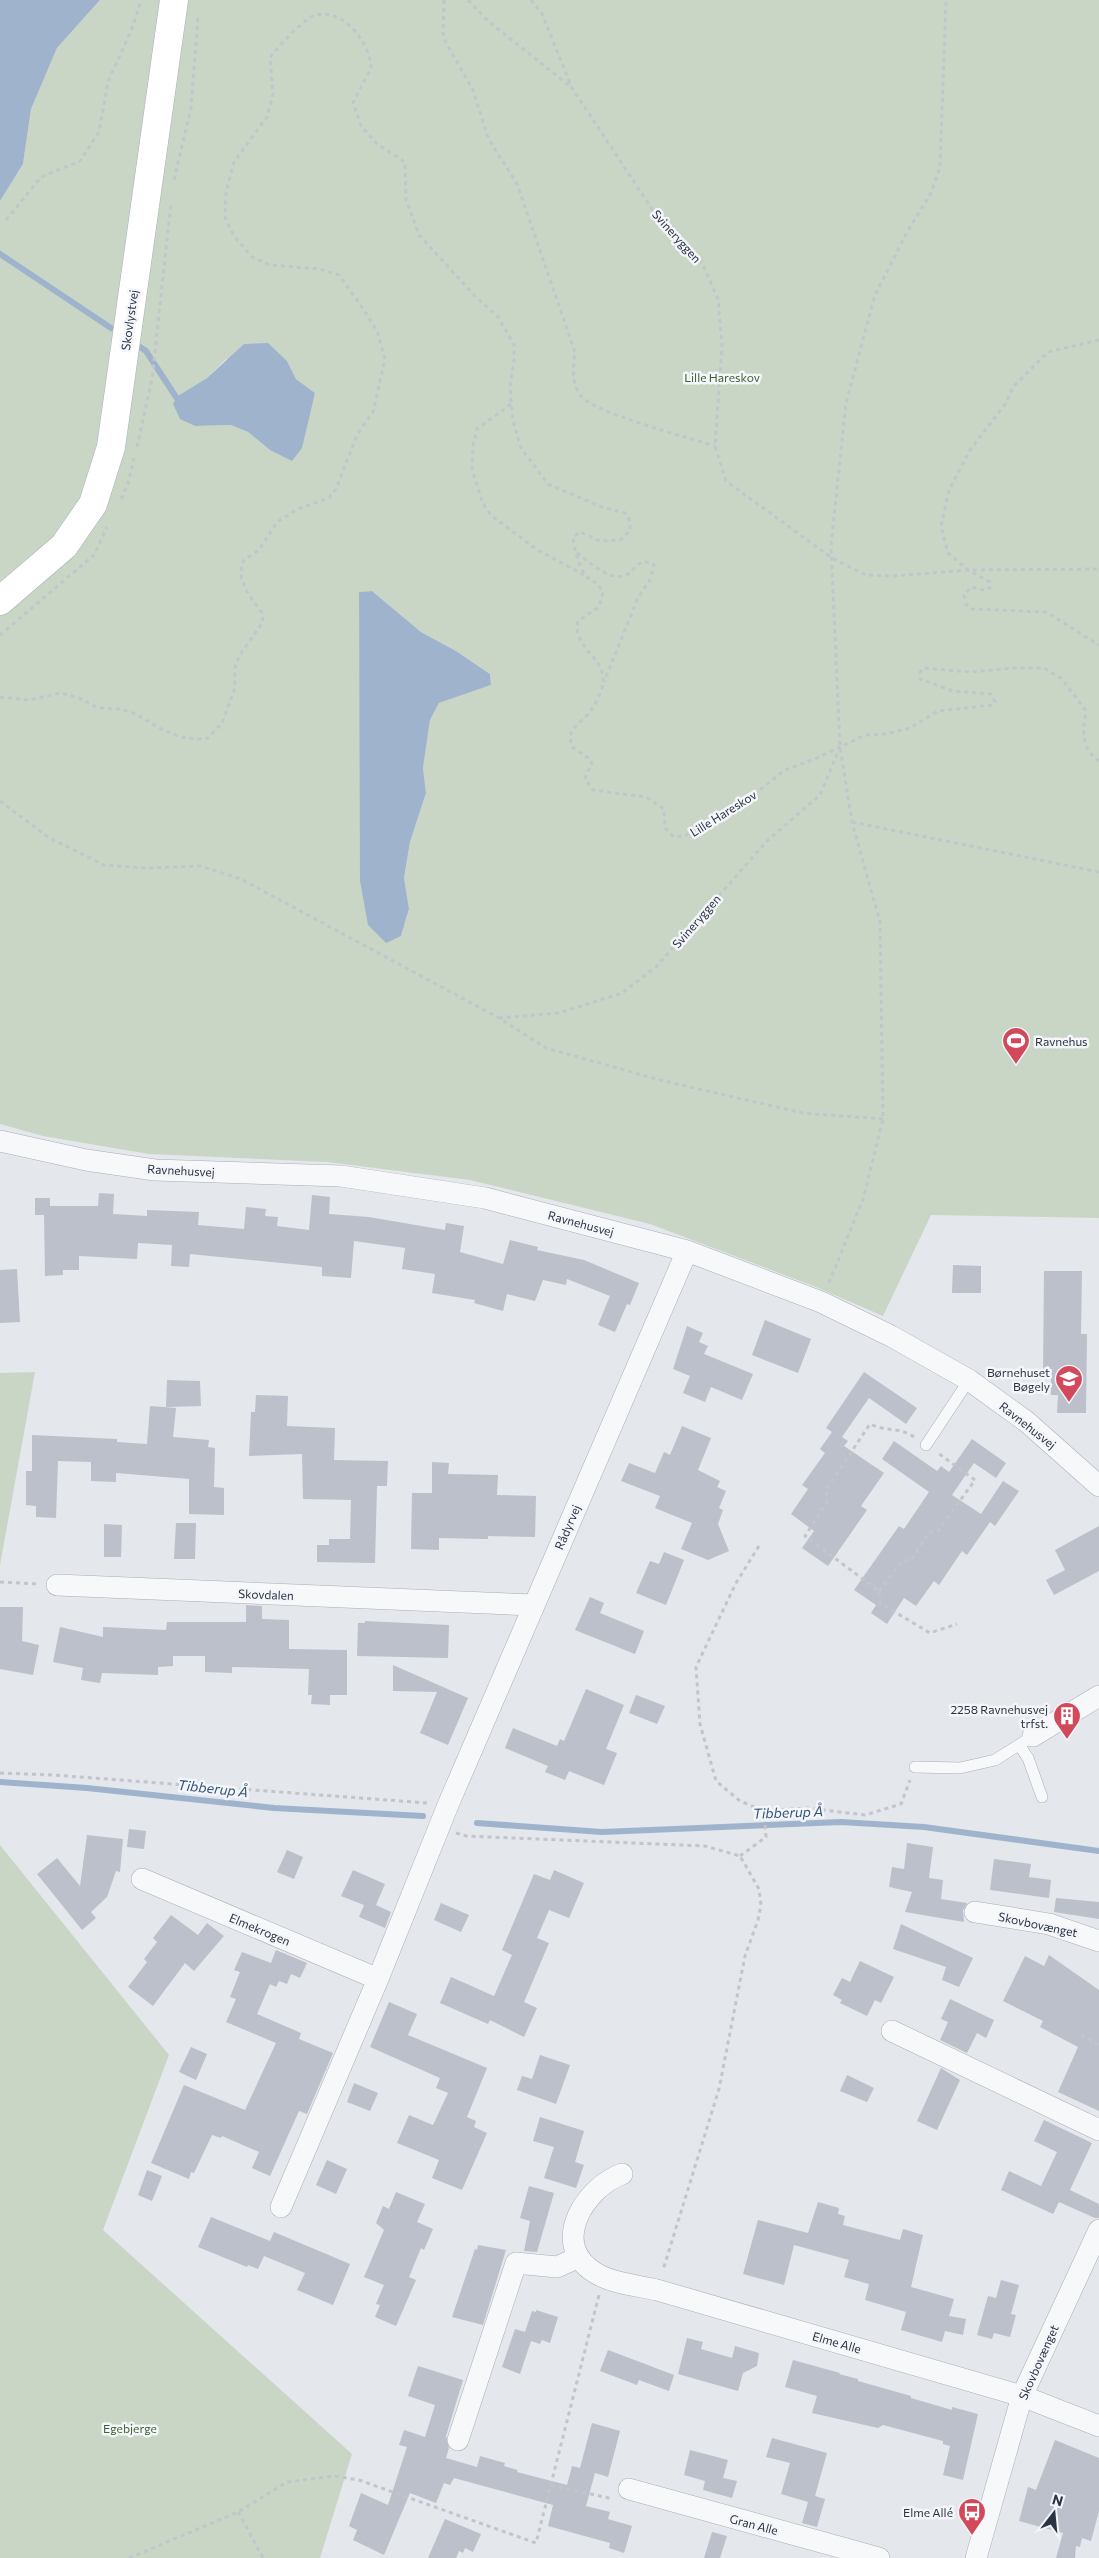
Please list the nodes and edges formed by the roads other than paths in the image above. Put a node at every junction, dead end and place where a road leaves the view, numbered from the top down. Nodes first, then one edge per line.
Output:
1 (174, 0) edge
2 (0, 602) edge
3 (0, 1141) edge
4 (687, 1251) junction
5 (969, 1380) junction
6 (926, 1445) road end
7 (1096, 1476) edge
8 (57, 1585) road end
9 (533, 1605) junction
10 (1099, 1696) edge
11 (1026, 1740) junction
12 (915, 1767) road end
13 (1042, 1798) dead end
14 (142, 1879) dead end
15 (975, 1912) dead end
16 (1099, 1941) edge
17 (378, 1979) junction
18 (892, 2031) dead end
19 (1099, 2130) edge
20 (622, 2174) dead end
21 (281, 2207) dead end
22 (1099, 2230) edge
23 (579, 2257) junction
24 (1022, 2396) junction
25 (1099, 2426) edge
26 (458, 2440) dead end
27 (629, 2489) road end
28 (879, 2558) edge
29 (976, 2558) edge

1 - 2 street, Skovlystvej
3 - 4 street, Ravnehusvej
4 - 5 street, Ravnehusvej
4 - 9 street, Rådyrvej
5 - 6 lane
5 - 7 street, Ravnehusvej
8 - 9 street, Skovdalen
9 - 17 street, Rådyrvej
10 - 11 street
11 - 12 lane
11 - 13 lane
14 - 17 street, Elmekrogen
15 - 16 street, Skovbovænget
17 - 21 street
18 - 19 street
20 - 23 street
22 - 24 street, Skovbovænget
23 - 24 street, Elme Alle
23 - 26 street
24 - 25 street, Elme Alle
24 - 29 street, Skovbovænget
27 - 28 street, Gran Alle

